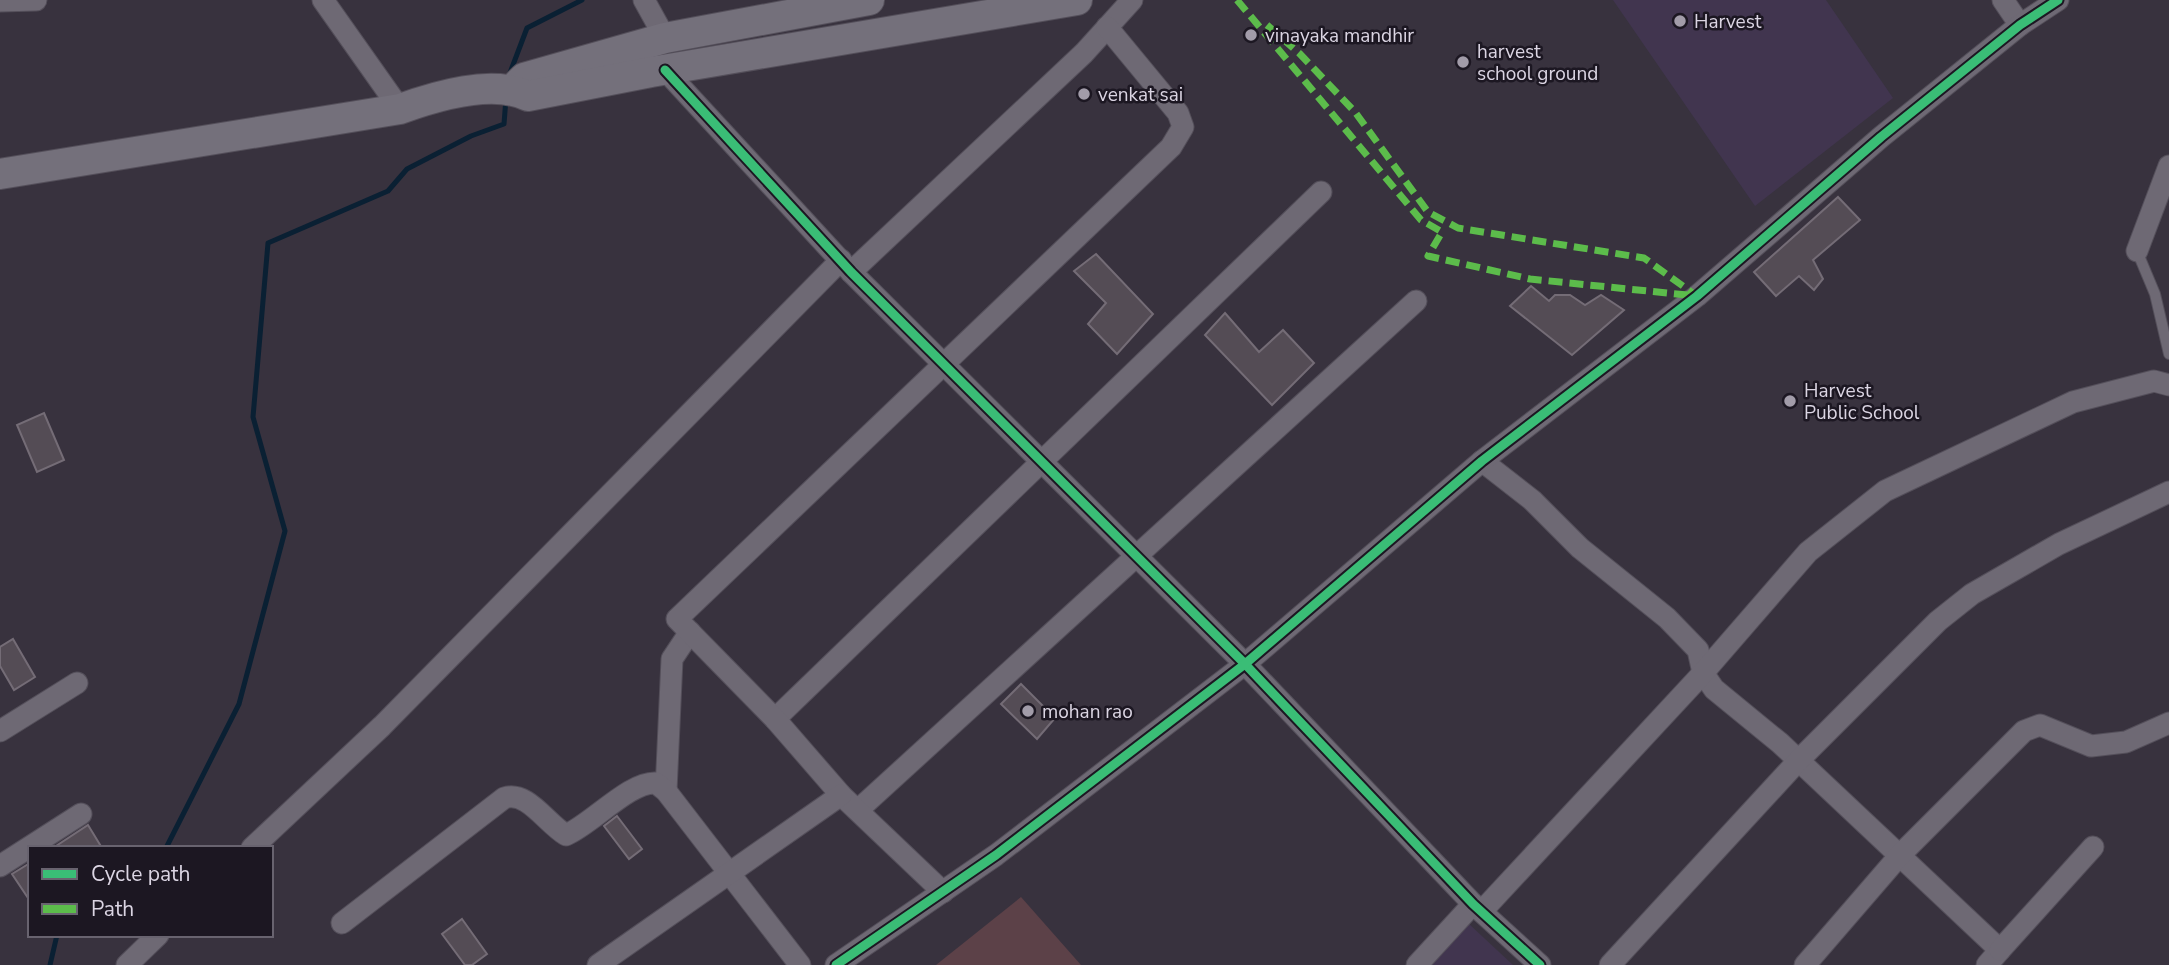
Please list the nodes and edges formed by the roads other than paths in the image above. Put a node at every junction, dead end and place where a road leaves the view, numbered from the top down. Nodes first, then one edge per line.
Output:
1 (36, 0) edge
2 (323, 0) edge
3 (644, 0) edge
4 (869, 0) edge
5 (1077, 0) edge
6 (1132, 0) edge
7 (2003, 0) edge
8 (2058, 0) edge
9 (0, 1) edge
10 (2020, 25) junction
11 (1107, 27) junction
12 (665, 38) junction
13 (665, 69) junction
14 (513, 89) junction
15 (400, 109) junction
16 (2169, 166) edge
17 (0, 174) edge
18 (1321, 192) dead end
19 (2137, 251) joint
20 (846, 266) junction
21 (1416, 301) dead end
22 (2169, 354) edge
23 (943, 365) junction
24 (2169, 385) edge
25 (1041, 461) junction
26 (1482, 461) junction
27 (2169, 492) edge
28 (1137, 558) junction
29 (690, 632) junction
30 (1245, 664) junction
31 (1703, 673) junction
32 (77, 683) dead end
33 (775, 719) junction
34 (2169, 723) edge
35 (0, 731) edge
36 (1798, 761) junction
37 (666, 791) junction
38 (841, 795) junction
39 (858, 810) junction
40 (81, 814) dead end
41 (31, 846) edge
42 (254, 846) edge
43 (2093, 847) dead end
44 (28, 848) edge
45 (1900, 855) junction
46 (0, 866) edge
47 (726, 873) junction
48 (943, 892) junction
49 (1477, 908) junction
50 (342, 923) dead end
51 (156, 937) edge
52 (1994, 957) edge
53 (127, 965) edge
54 (598, 965) edge
55 (800, 965) edge
56 (836, 965) edge
57 (1418, 965) edge
58 (1540, 965) edge
59 (1610, 965) edge
60 (1805, 965) edge

1 - 9 street
2 - 15 street
3 - 12 street
4 - 12 street
5 - 13 street
6 - 11 street
7 - 10 street
8 - 10 street
10 - 26 street
11 - 20 street
11 - 23 street
12 - 14 street
13 - 14 street
13 - 20 street
14 - 15 street
15 - 17 street
16 - 19 street
18 - 25 street
19 - 22 lane
20 - 23 street
20 - 42 street
21 - 28 street
23 - 25 street
23 - 29 street
24 - 31 street
25 - 28 street
25 - 33 street
26 - 30 street
26 - 31 street
27 - 36 street
28 - 30 street
28 - 39 street
29 - 33 street
29 - 37 street
30 - 48 street
30 - 49 street
31 - 36 street
31 - 49 street
32 - 35 street
33 - 38 street
34 - 45 street
36 - 45 street
36 - 59 street
37 - 47 street
37 - 50 street
38 - 39 street
38 - 47 street
39 - 48 street
40 - 41 street
43 - 52 street
44 - 46 street
45 - 52 street
45 - 60 street
47 - 54 street
47 - 55 street
48 - 56 street
49 - 57 street
49 - 58 street
51 - 53 street

